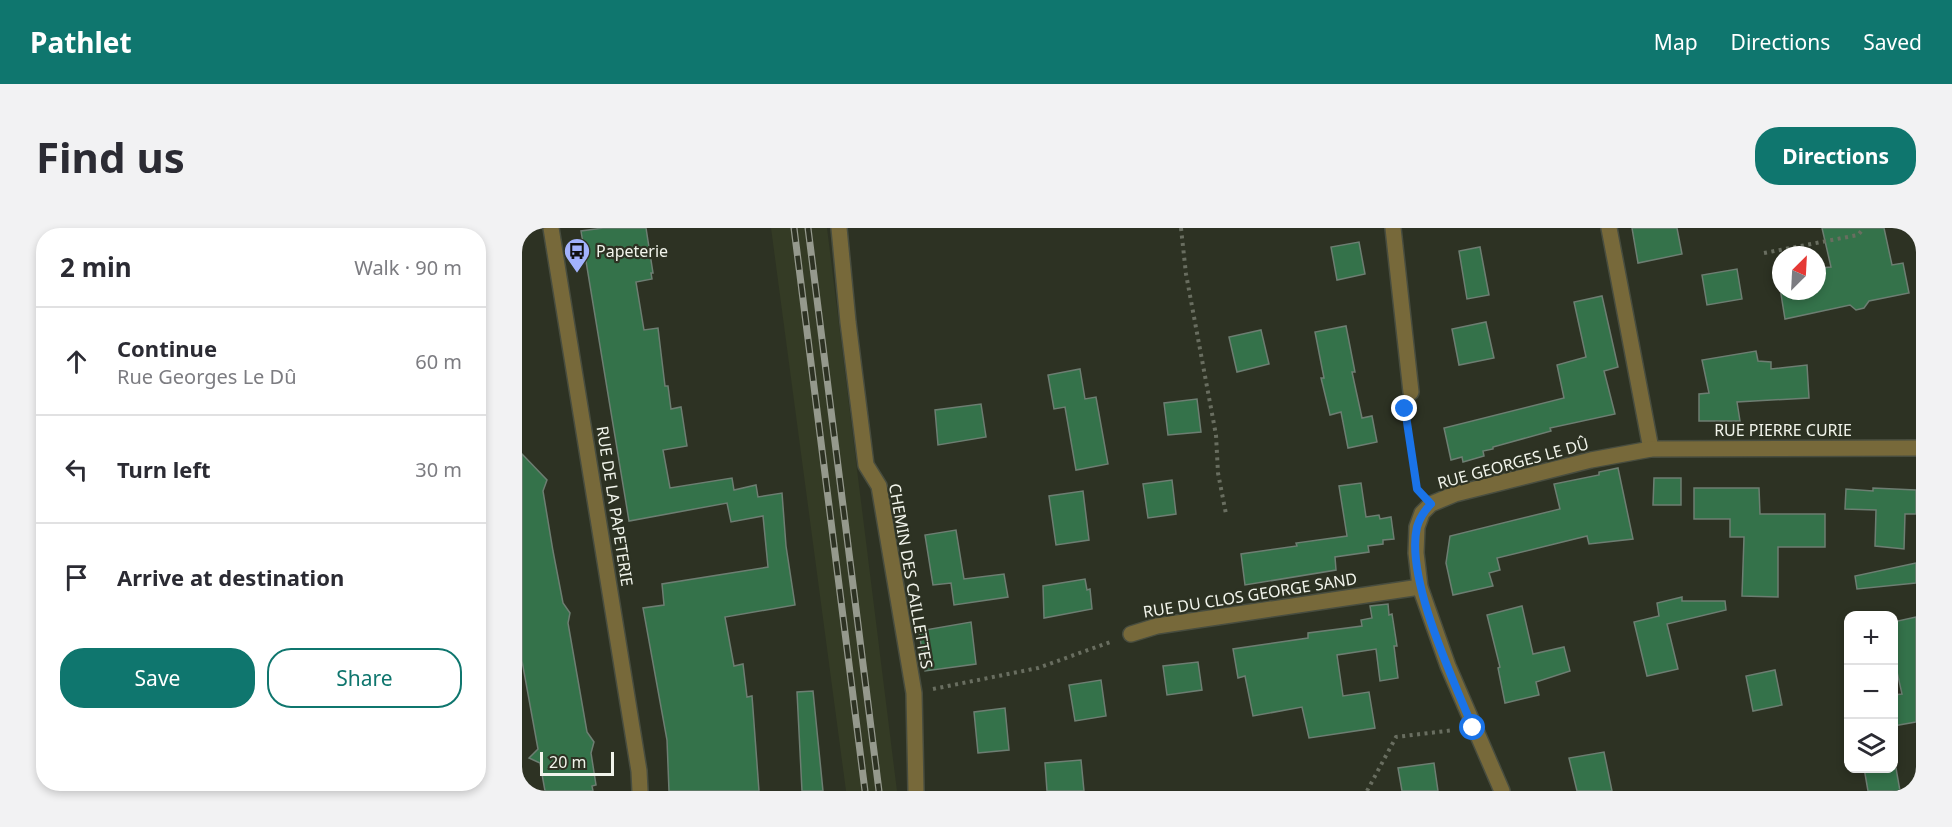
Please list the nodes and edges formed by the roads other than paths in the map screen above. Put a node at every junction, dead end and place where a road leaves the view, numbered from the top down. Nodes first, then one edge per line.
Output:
1 (551, 228) edge
2 (839, 228) edge
3 (1393, 228) edge
4 (1610, 228) edge
5 (1411, 392) road end
6 (1651, 448) junction
7 (1916, 448) edge
8 (1420, 587) junction
9 (1131, 634) road end
10 (640, 791) edge
11 (916, 791) edge
12 (1502, 791) edge

1 - 10 street, RUE DE LA PAPETERIE
2 - 11 street, CHEMIN DES CAILLETTES
3 - 5 street
4 - 6 street
6 - 7 street, RUE PIERRE CURIE
6 - 8 street, RUE GEORGES LE DÛ
8 - 9 street, RUE DU CLOS GEORGE SAND
8 - 12 street, RUE GEORGES LE DÛ

